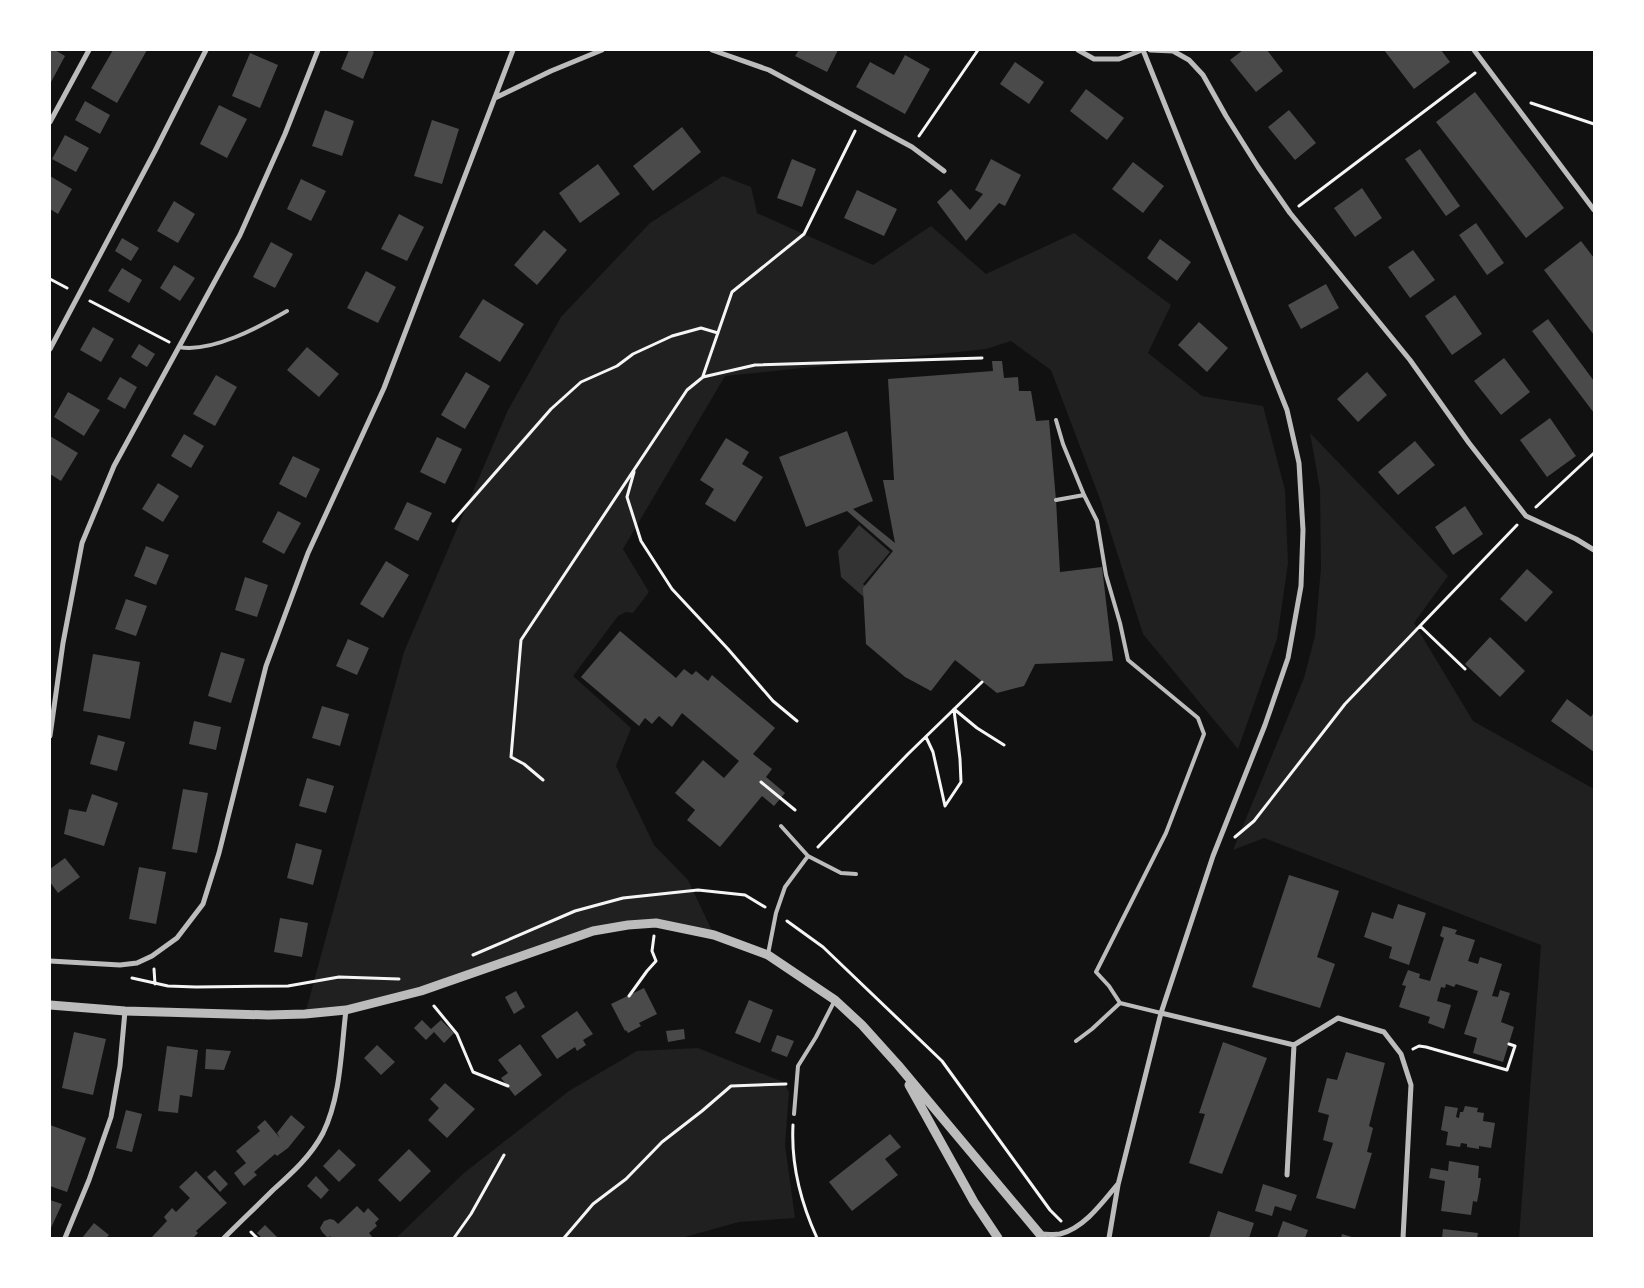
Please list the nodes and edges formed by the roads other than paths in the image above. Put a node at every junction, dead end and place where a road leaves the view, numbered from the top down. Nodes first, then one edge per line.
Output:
1 (89, 50) edge
2 (206, 50) edge
3 (318, 50) edge
4 (513, 50) edge
5 (602, 50) edge
6 (712, 50) edge
7 (1078, 50) edge
8 (1143, 50) edge
9 (1150, 50) edge
10 (1477, 52) edge
11 (494, 98) junction
12 (50, 122) edge
13 (944, 171) dead end
14 (1594, 210) edge
15 (287, 311) dead end
16 (179, 347) junction
17 (50, 349) edge
18 (1056, 420) dead end
19 (1084, 494) junction
20 (1056, 500) dead end
21 (1594, 550) edge
22 (50, 736) edge
23 (782, 826) dead end
24 (808, 856) junction
25 (856, 874) dead end
26 (768, 955) junction
27 (50, 961) edge
28 (835, 1000) junction
29 (1120, 1003) junction
30 (50, 1005) edge
31 (346, 1010) junction
32 (125, 1012) junction
33 (1161, 1013) junction
34 (1076, 1041) dead end
35 (1294, 1045) junction
36 (898, 1065) junction
37 (794, 1114) road end
38 (1287, 1175) dead end
39 (1118, 1185) junction
40 (1041, 1236) edge
41 (65, 1238) edge
42 (224, 1238) edge
43 (998, 1238) edge
44 (1109, 1238) edge
45 (1403, 1238) edge

1 - 12 street
2 - 17 street
3 - 16 street
4 - 11 street
5 - 11 street
6 - 13 street
7 - 8 street
8 - 33 street
9 - 21 street
10 - 14 street
11 - 27 street
15 - 16 lane
16 - 22 street
18 - 19 lane
19 - 20 lane
19 - 29 lane
23 - 24 lane
24 - 25 lane
24 - 26 lane
26 - 28 street
26 - 31 street
28 - 36 street
28 - 37 lane
29 - 33 lane
29 - 34 lane
30 - 32 street
31 - 32 street
31 - 42 street
32 - 41 street
33 - 35 street
33 - 39 street
35 - 38 street
35 - 45 street
36 - 40 street
36 - 43 street
39 - 40 street
39 - 44 street

